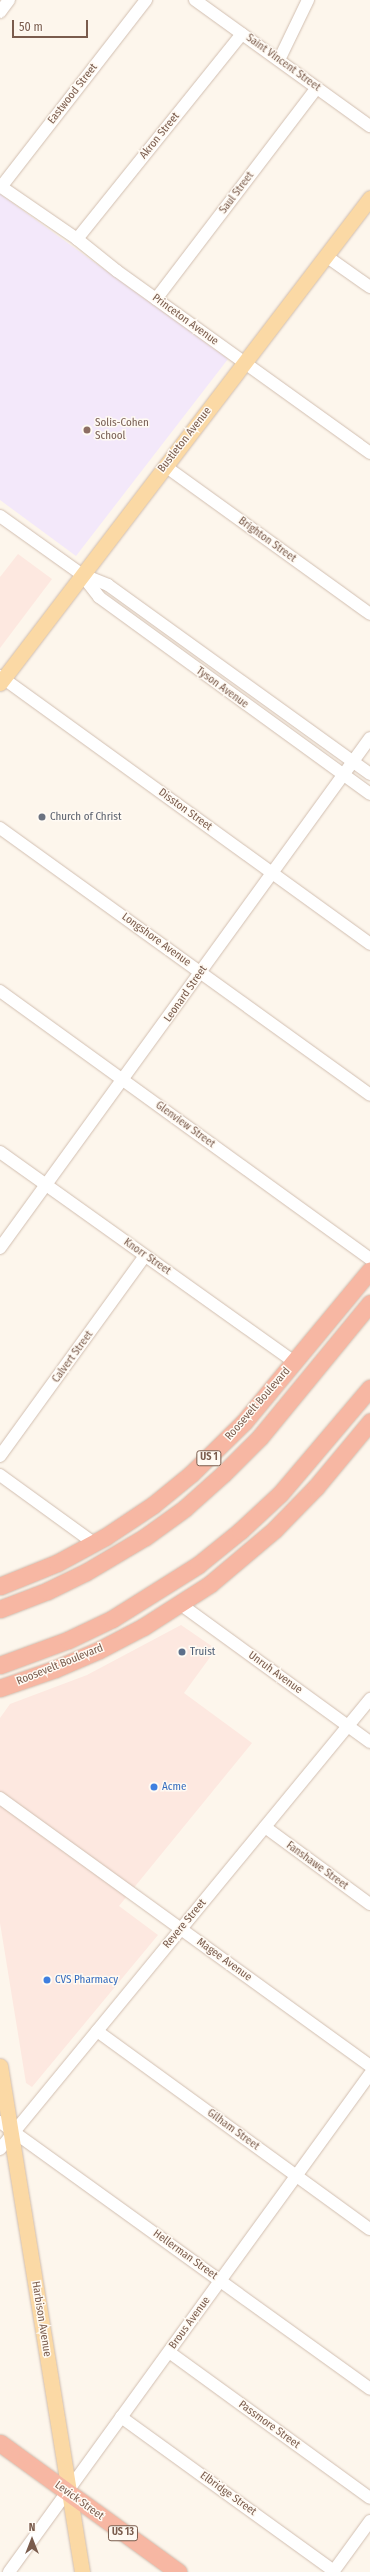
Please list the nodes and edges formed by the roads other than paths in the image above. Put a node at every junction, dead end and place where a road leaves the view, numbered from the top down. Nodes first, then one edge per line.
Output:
1 (9, 0) edge
2 (146, 0) edge
3 (195, 0) edge
4 (308, 0) edge
5 (0, 12) edge
6 (242, 34) junction
7 (279, 60) junction
8 (317, 88) junction
9 (370, 126) edge
10 (1, 187) edge
11 (370, 198) edge
12 (77, 239) junction
13 (326, 256) junction
14 (370, 287) edge
15 (156, 299) junction
16 (244, 363) junction
17 (370, 453) edge
18 (165, 466) junction
19 (0, 516) edge
20 (81, 574) junction
21 (370, 614) edge
22 (1, 679) edge
23 (370, 738) edge
24 (354, 762) junction
25 (370, 774) edge
26 (344, 775) junction
27 (370, 794) edge
28 (0, 828) edge
29 (272, 873) junction
30 (370, 944) edge
31 (201, 972) junction
32 (0, 991) edge
33 (124, 1080) junction
34 (370, 1095) edge
35 (0, 1152) edge
36 (46, 1186) junction
37 (0, 1248) edge
38 (145, 1256) junction
39 (370, 1259) edge
40 (370, 1270) edge
41 (370, 1303) edge
42 (294, 1362) junction
43 (370, 1388) edge
44 (370, 1422) edge
45 (0, 1456) edge
46 (0, 1475) edge
47 (94, 1543) junction
48 (0, 1586) edge
49 (180, 1604) junction
50 (0, 1609) edge
51 (0, 1665) edge
52 (3, 1690) edge
53 (370, 1699) edge
54 (348, 1726) junction
55 (370, 1742) edge
56 (0, 1798) edge
57 (264, 1827) junction
58 (370, 1904) edge
59 (181, 1929) junction
60 (97, 2031) junction
61 (0, 2066) edge
62 (370, 2066) edge
63 (370, 2074) edge
64 (0, 2122) edge
65 (12, 2132) junction
66 (0, 2149) edge
67 (296, 2176) junction
68 (370, 2229) edge
69 (220, 2280) junction
70 (169, 2352) junction
71 (370, 2389) edge
72 (122, 2417) junction
73 (0, 2443) edge
74 (68, 2493) junction
75 (370, 2498) edge
76 (370, 2521) edge
77 (9, 2572) edge
78 (82, 2572) edge
79 (178, 2572) edge
80 (333, 2572) edge

1 - 5 street
2 - 10 street, Eastwood Street
3 - 6 street, Saint Vincent Street
4 - 7 street
6 - 7 street, Saint Vincent Street
6 - 12 street, Akron Street
7 - 8 street, Saint Vincent Street
8 - 9 street, Saint Vincent Street
8 - 15 street, Saul Street
10 - 12 street, Princeton Avenue
11 - 13 main road, Bustleton Avenue
12 - 15 street, Princeton Avenue
13 - 14 street
13 - 16 main road, Bustleton Avenue
15 - 16 street, Princeton Avenue
16 - 17 street, Princeton Avenue
16 - 18 main road, Bustleton Avenue
18 - 20 main road, Bustleton Avenue
18 - 21 street, Brighton Street
19 - 20 street, Tyson Avenue
20 - 22 main road, Bustleton Avenue
20 - 24 street, Tyson Avenue
20 - 26 street, Tyson Avenue
22 - 29 street, Disston Street
23 - 24 street, Leonard Street
24 - 25 street, Tyson Avenue
24 - 26 street, Leonard Street
26 - 27 street, Tyson Avenue
26 - 29 street, Leonard Street
28 - 31 street, Longshore Avenue
29 - 30 street, Disston Street
29 - 31 street, Leonard Street
31 - 33 street, Leonard Street
31 - 34 street, Longshore Avenue
32 - 33 street, Glenview Street
33 - 36 street, Leonard Street
33 - 39 street, Glenview Street
35 - 36 street, Knorr Street
36 - 37 street, Leonard Street
36 - 38 street, Knorr Street
38 - 42 street, Knorr Street
38 - 45 street, Calvert Street
40 - 42 highway, Roosevelt Boulevard / US 1
41 - 50 highway, Roosevelt Boulevard / US 1
42 - 47 highway, Roosevelt Boulevard / US 1
43 - 51 highway, Roosevelt Boulevard
44 - 49 highway, Roosevelt Boulevard
46 - 47 street
47 - 48 highway, Roosevelt Boulevard / US 1
49 - 52 highway, Roosevelt Boulevard
49 - 54 street, Unruh Avenue
53 - 54 street, Revere Street
54 - 55 street, Unruh Avenue
54 - 57 street, Revere Street
56 - 59 street, Magee Avenue
57 - 58 street, Fanshawe Street
57 - 59 street, Revere Street
59 - 60 street, Revere Street
59 - 62 street, Magee Avenue
60 - 65 street, Revere Street
60 - 67 street, Gilham Street
61 - 65 main road, Harbison Avenue
63 - 67 street, Brous Avenue
64 - 65 street, Hellerman Street
65 - 66 street, Revere Street
65 - 69 street, Hellerman Street
65 - 74 main road, Harbison Avenue
67 - 68 street, Gilham Street
67 - 69 street, Brous Avenue
69 - 70 street, Brous Avenue
69 - 71 street, Hellerman Street
70 - 72 street, Brous Avenue
70 - 75 street, Passmore Street
72 - 74 street, Brous Avenue
72 - 80 street, Elbridge Street
73 - 74 highway, Levick Street / US 13
74 - 77 street, Brous Avenue
74 - 78 main road, Harbison Avenue
74 - 79 highway, Levick Street / US 13
76 - 80 street

